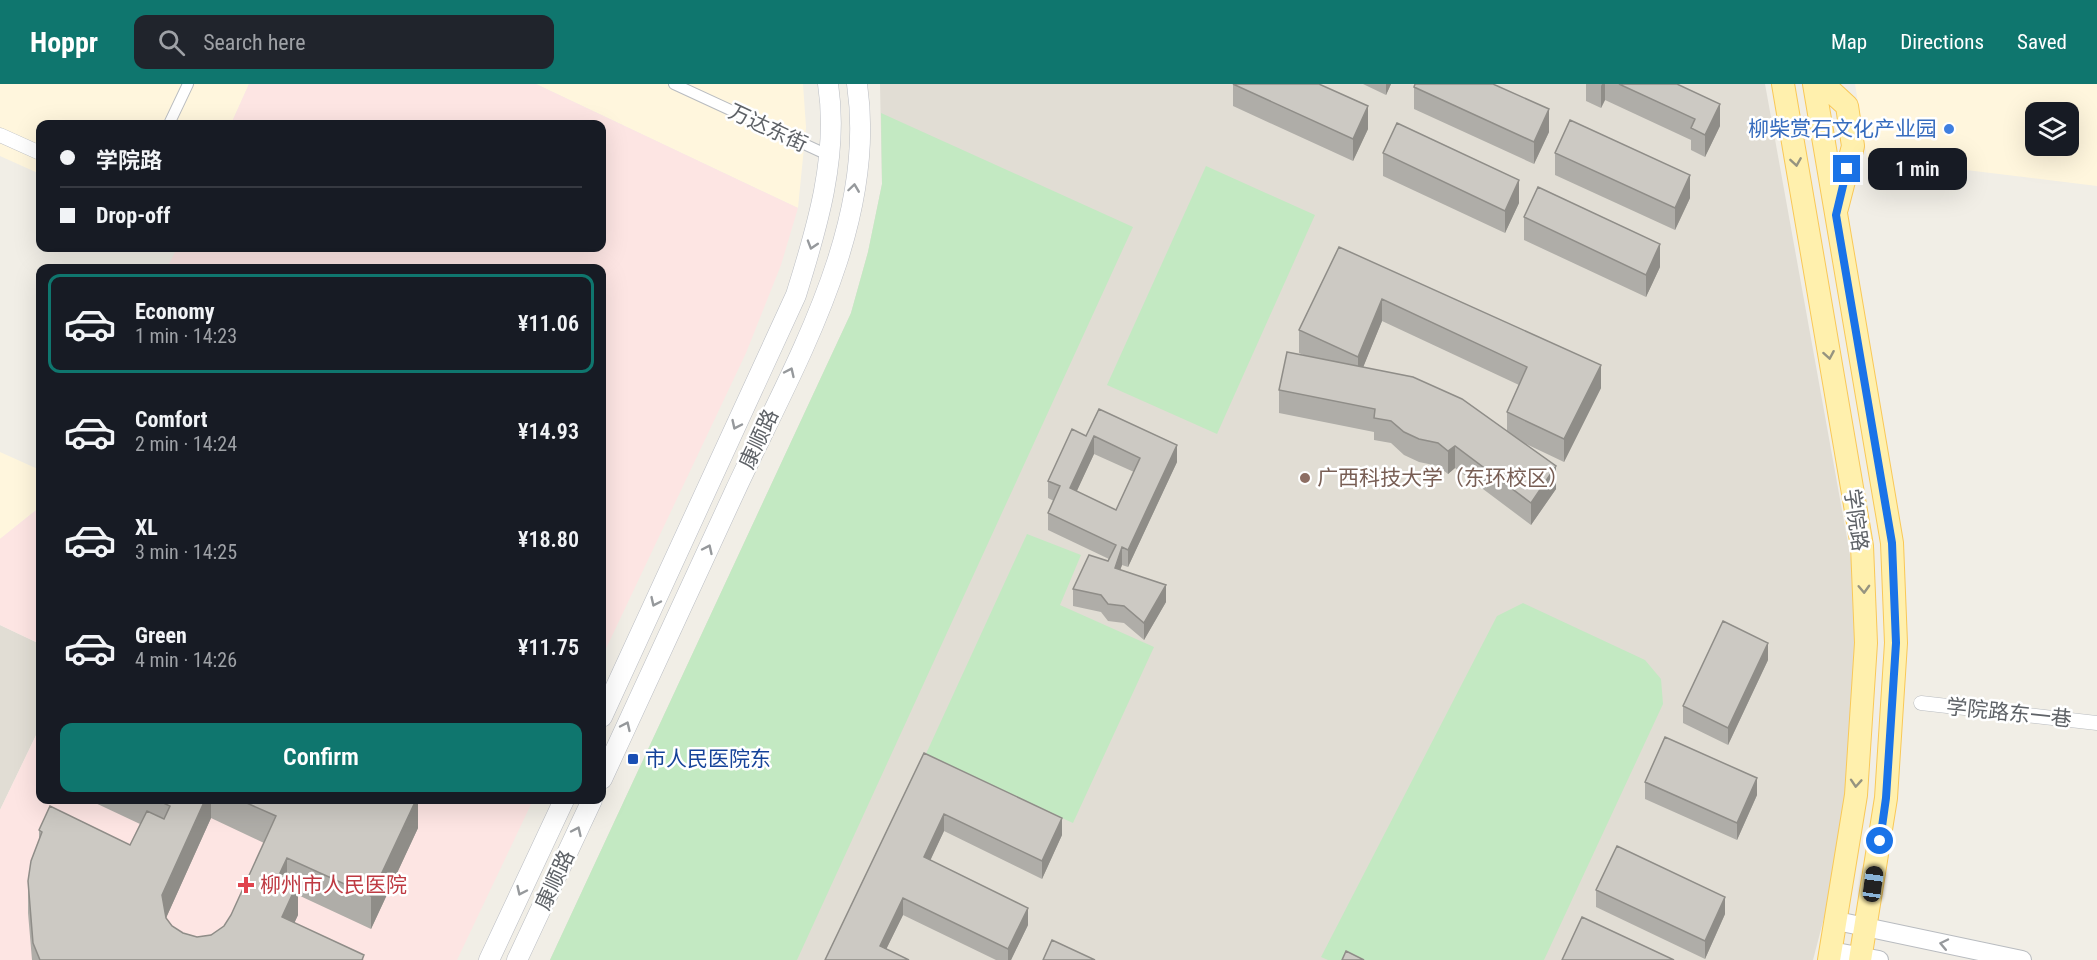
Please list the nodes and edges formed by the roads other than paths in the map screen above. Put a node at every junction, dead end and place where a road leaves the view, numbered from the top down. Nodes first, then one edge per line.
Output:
1 (188, 84) edge
2 (674, 84) edge
3 (828, 84) edge
4 (857, 84) edge
5 (1783, 84) edge
6 (1814, 84) edge
7 (1823, 84) edge
8 (171, 120) edge
9 (0, 135) edge
10 (36, 151) edge
11 (830, 156) junction
12 (1836, 215) junction
13 (1921, 703) dead end
14 (606, 708) edge
15 (2097, 723) edge
16 (606, 770) edge
17 (562, 804) edge
18 (590, 804) edge
19 (1837, 921) junction
20 (1867, 927) junction
21 (1830, 956) edge
22 (1866, 959) edge
23 (489, 960) edge
24 (518, 960) edge
25 (2022, 960) edge

1 - 8 street
2 - 11 street, 万达东街
3 - 11 main road, 康顺路
16 -> 4 main road, 康顺路
5 -> 19 main road, 学院路
6 - 12 main road, 学院路
7 - 12 main road
9 - 10 street
11 -> 14 main road, 康顺路
12 - 20 main road, 学院路
13 - 15 street, 学院路东一巷
17 -> 23 main road, 康顺路
24 -> 18 main road, 康顺路
19 - 20 street
19 - 21 main road, 学院路
20 - 22 main road, 学院路
25 -> 20 street
21 - 22 street

